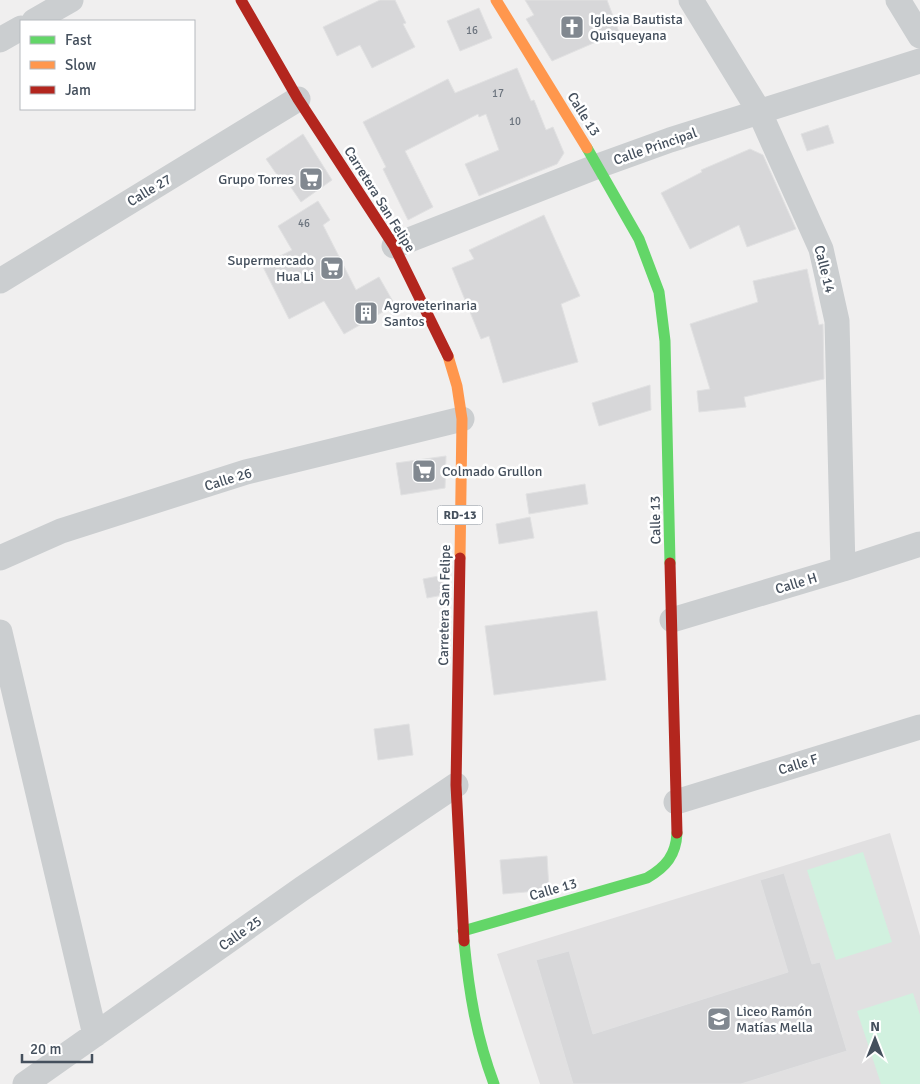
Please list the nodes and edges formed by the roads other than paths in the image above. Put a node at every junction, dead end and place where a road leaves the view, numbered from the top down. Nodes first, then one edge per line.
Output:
1 (71, 0) edge
2 (241, 0) edge
3 (496, 0) edge
4 (691, 0) edge
5 (898, 0) edge
6 (36, 20) edge
7 (20, 29) edge
8 (920, 36) edge
9 (0, 40) edge
10 (920, 61) edge
11 (298, 99) junction
12 (759, 111) junction
13 (598, 166) junction
14 (394, 246) junction
15 (0, 281) edge
16 (462, 419) junction
17 (920, 544) edge
18 (0, 558) edge
19 (844, 569) junction
20 (672, 620) junction
21 (0, 632) edge
22 (920, 727) edge
23 (456, 784) junction
24 (676, 802) junction
25 (463, 931) junction
26 (95, 1035) junction
27 (25, 1084) edge
28 (494, 1084) edge

1 - 6 street
2 - 11 main road, Carretera San Felipe / RD-13
3 - 13 main road, Calle 13
4 - 12 street, Calle 14
5 - 8 street
7 - 9 street
10 - 12 street, Calle Principal
11 - 14 main road, Carretera San Felipe / RD-13
11 - 15 street, Calle 27
12 - 13 street, Calle Principal
12 - 19 street, Calle 14
13 - 14 street, Calle Principal
13 - 20 main road, Calle 13
14 - 16 main road, Carretera San Felipe / RD-13
16 - 18 street, Calle 26
16 - 23 main road, Carretera San Felipe / RD-13
17 - 19 street, Calle H
19 - 20 street, Calle H
20 - 24 main road, Calle 13
21 - 26 street
22 - 24 street, Calle F
23 - 25 main road, Carretera San Felipe / RD-13
23 - 26 street, Calle 25
24 - 25 main road, Calle 13
25 - 28 main road, Carretera San Felipe / RD-13
26 - 27 street, Calle 25

